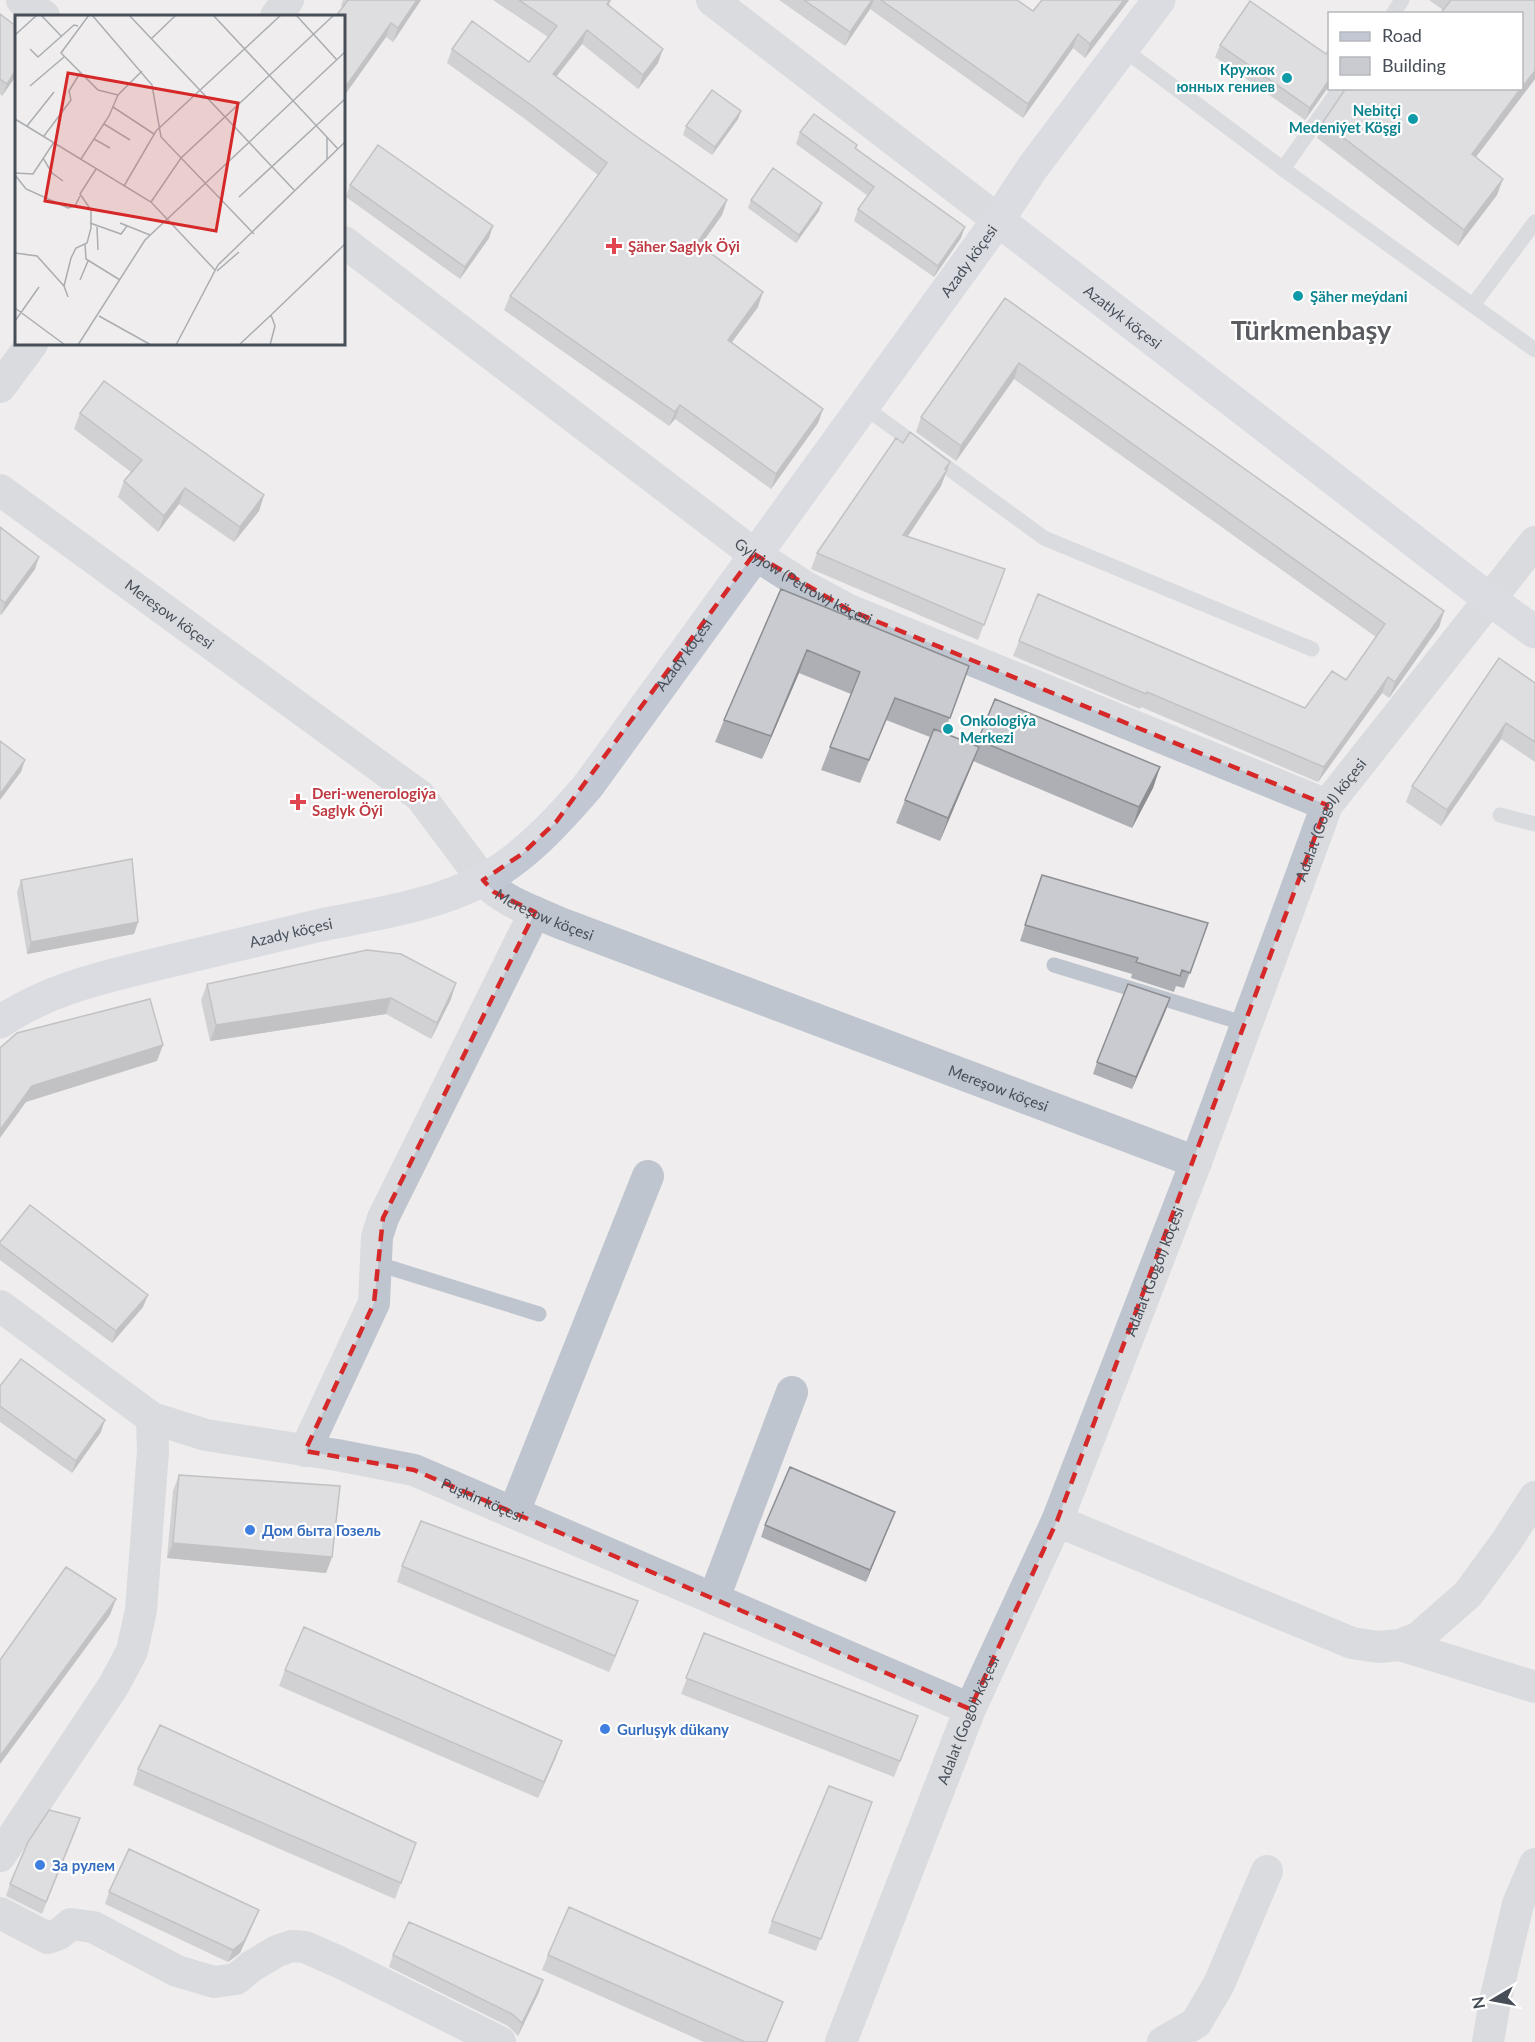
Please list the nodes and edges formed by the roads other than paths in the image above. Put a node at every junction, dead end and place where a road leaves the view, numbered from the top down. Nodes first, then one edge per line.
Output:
1 (22, 0) edge
2 (288, 0) edge
3 (712, 0) edge
4 (1159, 0) edge
5 (43, 15) edge
6 (277, 15) edge
7 (1122, 48) junction
8 (1339, 90) edge
9 (1283, 169) junction
10 (998, 220) junction
11 (1535, 222) edge
12 (345, 243) edge
13 (1473, 305) junction
14 (31, 345) edge
15 (1535, 350) edge
16 (0, 387) edge
17 (863, 406) junction
18 (0, 490) edge
19 (1535, 542) edge
20 (754, 554) junction
21 (1489, 599) junction
22 (1535, 632) edge
23 (1312, 649) dead end
24 (1327, 805) junction
25 (1500, 814) dead end
26 (1535, 824) edge
27 (483, 880) junction
28 (535, 912) junction
29 (1054, 965) dead end
30 (0, 1022) edge
31 (1246, 1024) junction
32 (1196, 1161) junction
33 (648, 1176) dead end
34 (375, 1263) junction
35 (0, 1306) edge
36 (539, 1314) dead end
37 (792, 1392) dead end
38 (152, 1418) junction
39 (304, 1450) junction
40 (1535, 1497) edge
41 (514, 1512) junction
42 (1057, 1521) junction
43 (714, 1598) junction
44 (1400, 1645) junction
45 (1535, 1687) edge
46 (970, 1708) junction
47 (0, 1856) edge
48 (1535, 1864) edge
49 (1267, 1871) dead end
50 (0, 1913) edge
51 (501, 2042) edge
52 (841, 2042) edge
53 (1163, 2042) edge
54 (1488, 2042) edge

1 - 5 street
2 - 6 street
3 - 10 street, Azatlyk köçesi
4 - 7 main road, Azady köçesi
7 - 9 lane
7 - 10 main road, Azady köçesi
8 - 9 lane
9 - 13 lane
10 - 17 main road, Azady köçesi
10 - 21 main road, Azatlyk köçesi
11 - 13 lane
12 - 20 street, Gylyjow (Petrow) köçesi
13 - 15 lane
14 - 16 street
17 - 20 main road, Azady köçesi
17 - 23 lane
18 - 27 street, Mereşow köçesi
19 - 21 street, Adalat (Gogol) köçesi
20 - 24 street, Gylyjow (Petrow) köçesi
20 - 27 main road, Azady köçesi
21 - 22 main road, Azatlyk köçesi
21 - 24 street, Adalat (Gogol) köçesi
24 - 31 street, Adalat (Gogol) köçesi
25 - 26 lane
27 - 28 street, Mereşow köçesi
27 - 30 main road, Azady köçesi
28 - 32 street, Mereşow köçesi
28 - 34 street
29 - 31 lane
31 - 32 street, Adalat (Gogol) köçesi
32 - 42 street, Adalat (Gogol) köçesi
33 - 41 street
34 - 36 lane
34 - 39 street
35 - 38 street, Puşkin köçesi
37 - 43 street
38 - 39 street, Puşkin köçesi
38 - 47 street
39 - 41 street, Puşkin köçesi
40 - 44 street
41 - 43 street, Puşkin köçesi
42 - 44 street
42 - 46 street, Adalat (Gogol) köçesi
43 - 46 street, Puşkin köçesi
44 - 45 street
46 - 52 street, Adalat (Gogol) köçesi
48 - 54 street
49 - 53 street
50 - 51 street

